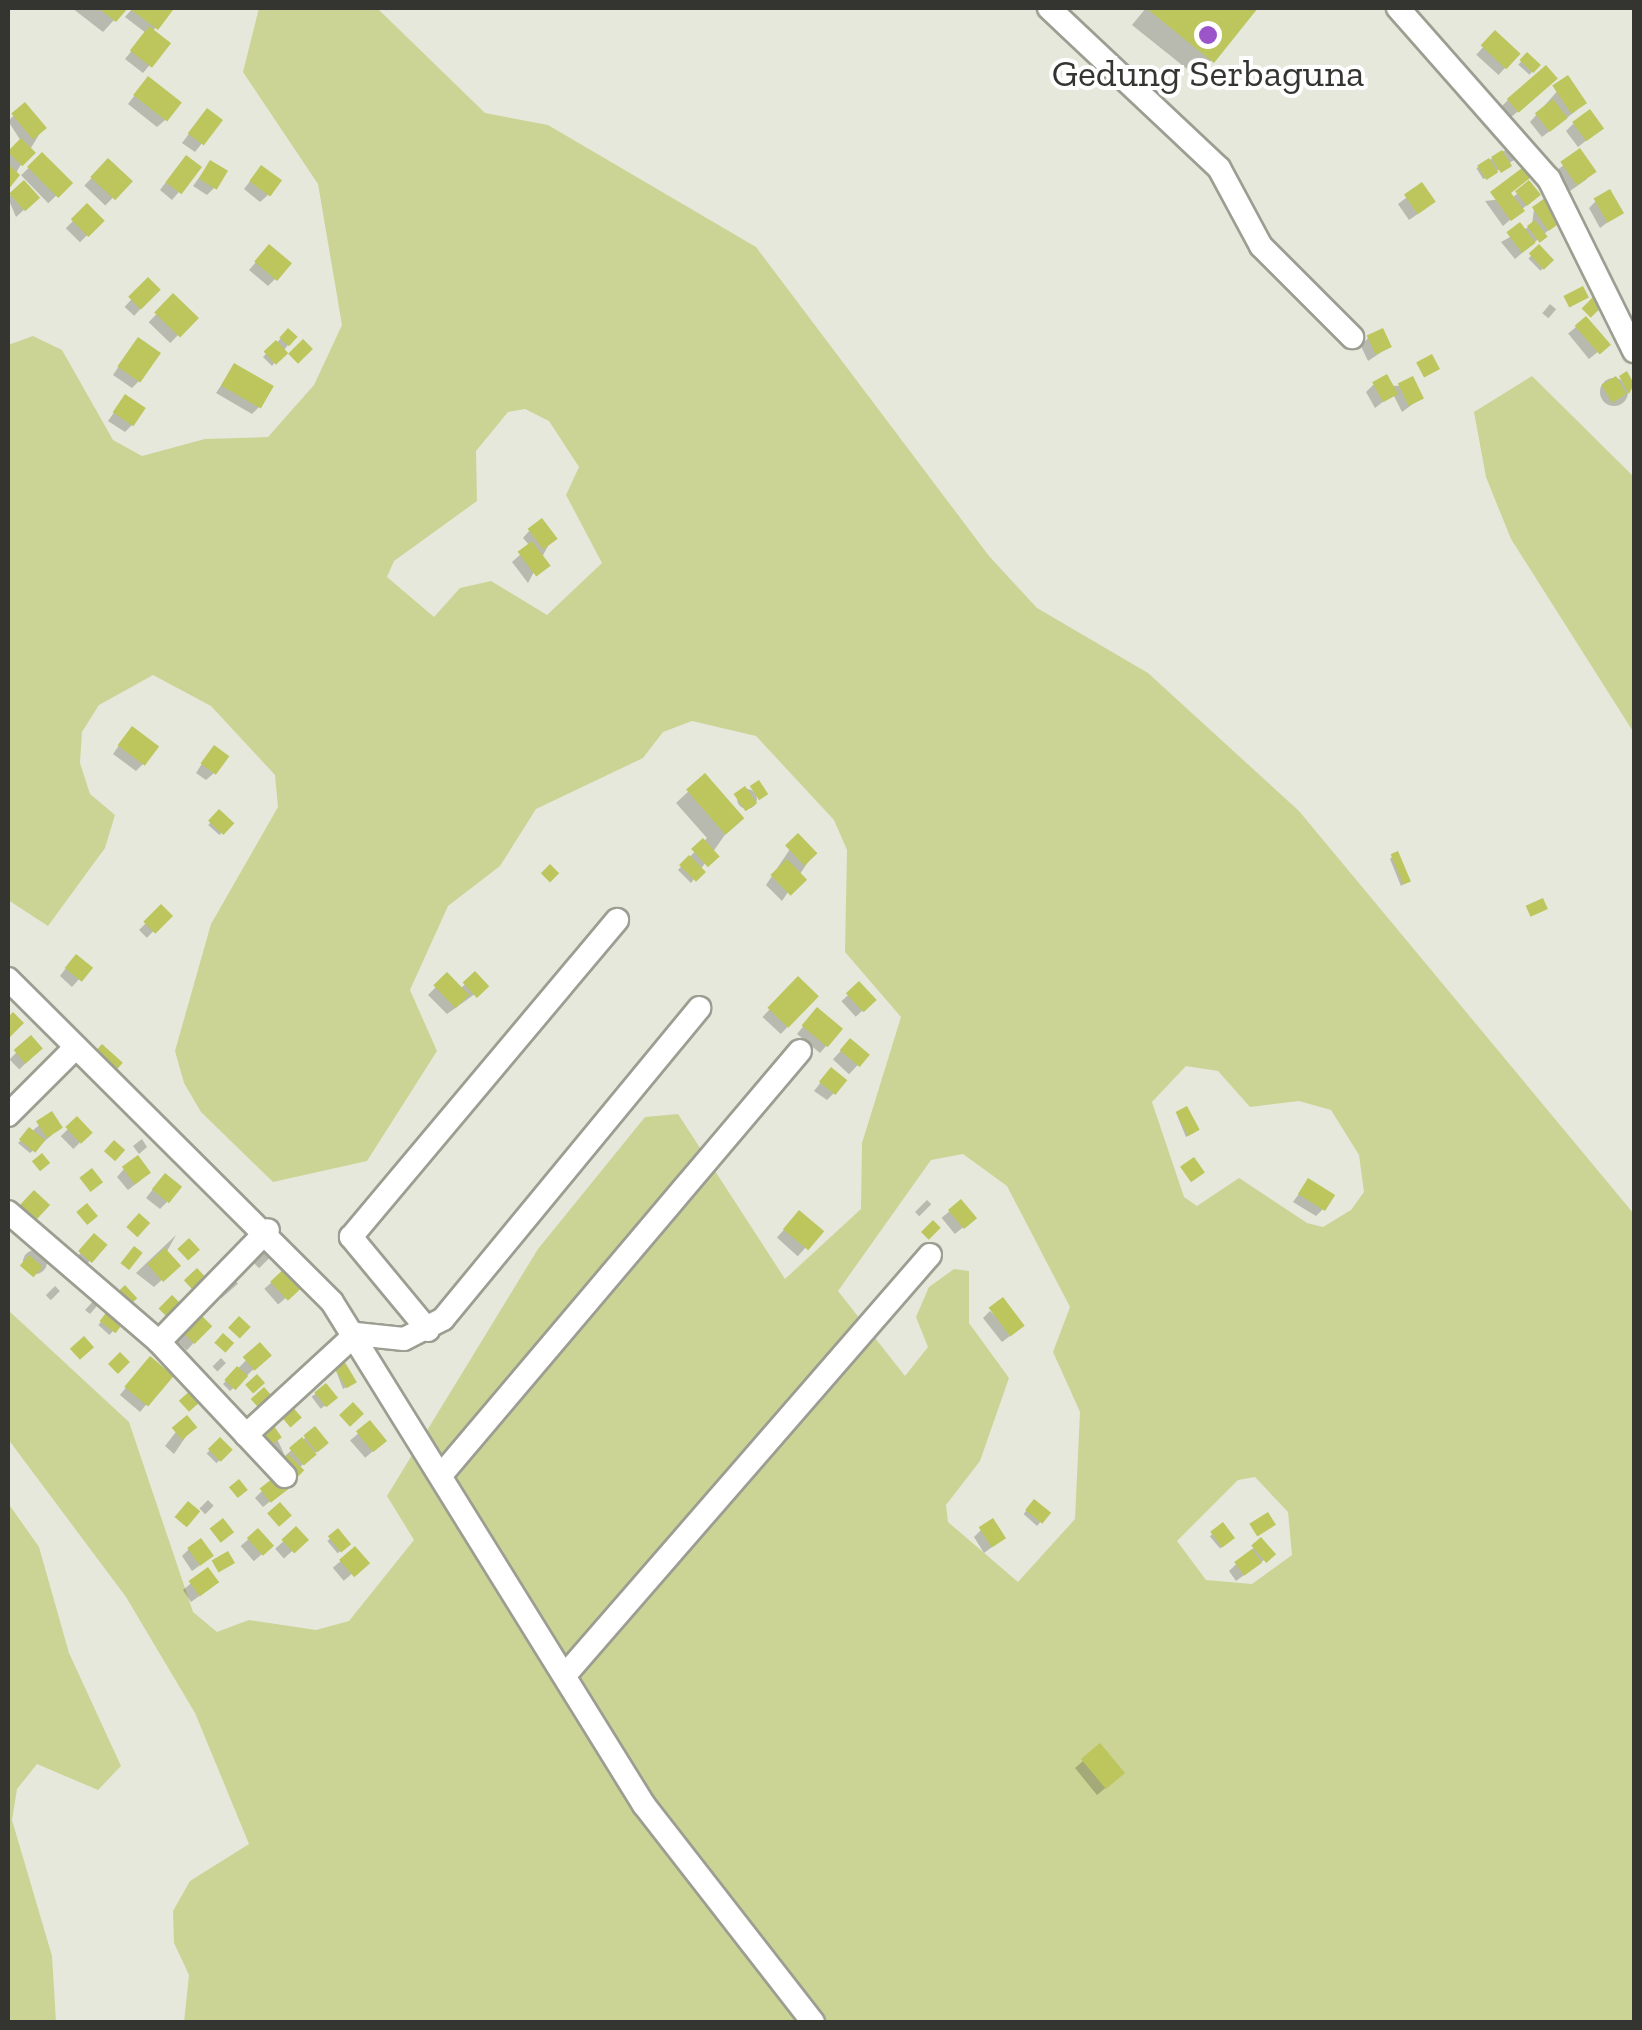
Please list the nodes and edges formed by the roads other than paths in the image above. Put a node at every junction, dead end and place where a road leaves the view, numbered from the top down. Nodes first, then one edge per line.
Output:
1 (1049, 8) edge
2 (1398, 8) edge
3 (1352, 337) dead end
4 (1634, 351) edge
5 (617, 920) dead end
6 (8, 979) edge
7 (699, 1008) dead end
8 (76, 1048) junction
9 (800, 1051) dead end
10 (8, 1115) edge
11 (8, 1212) edge
12 (268, 1230) junction
13 (930, 1255) dead end
14 (428, 1330) junction
15 (356, 1334) junction
16 (159, 1342) junction
17 (246, 1435) junction
18 (442, 1474) junction
19 (285, 1476) dead end
20 (566, 1674) junction
21 (813, 2022) edge

1 - 3 street
2 - 4 street
5 - 14 street
6 - 8 street
7 - 14 street
8 - 10 street
8 - 12 street
9 - 18 street
11 - 16 street
12 - 15 street
12 - 16 street
13 - 20 street
14 - 15 street
15 - 17 street
15 - 18 street
16 - 17 street
17 - 19 street
18 - 20 street
20 - 21 street

